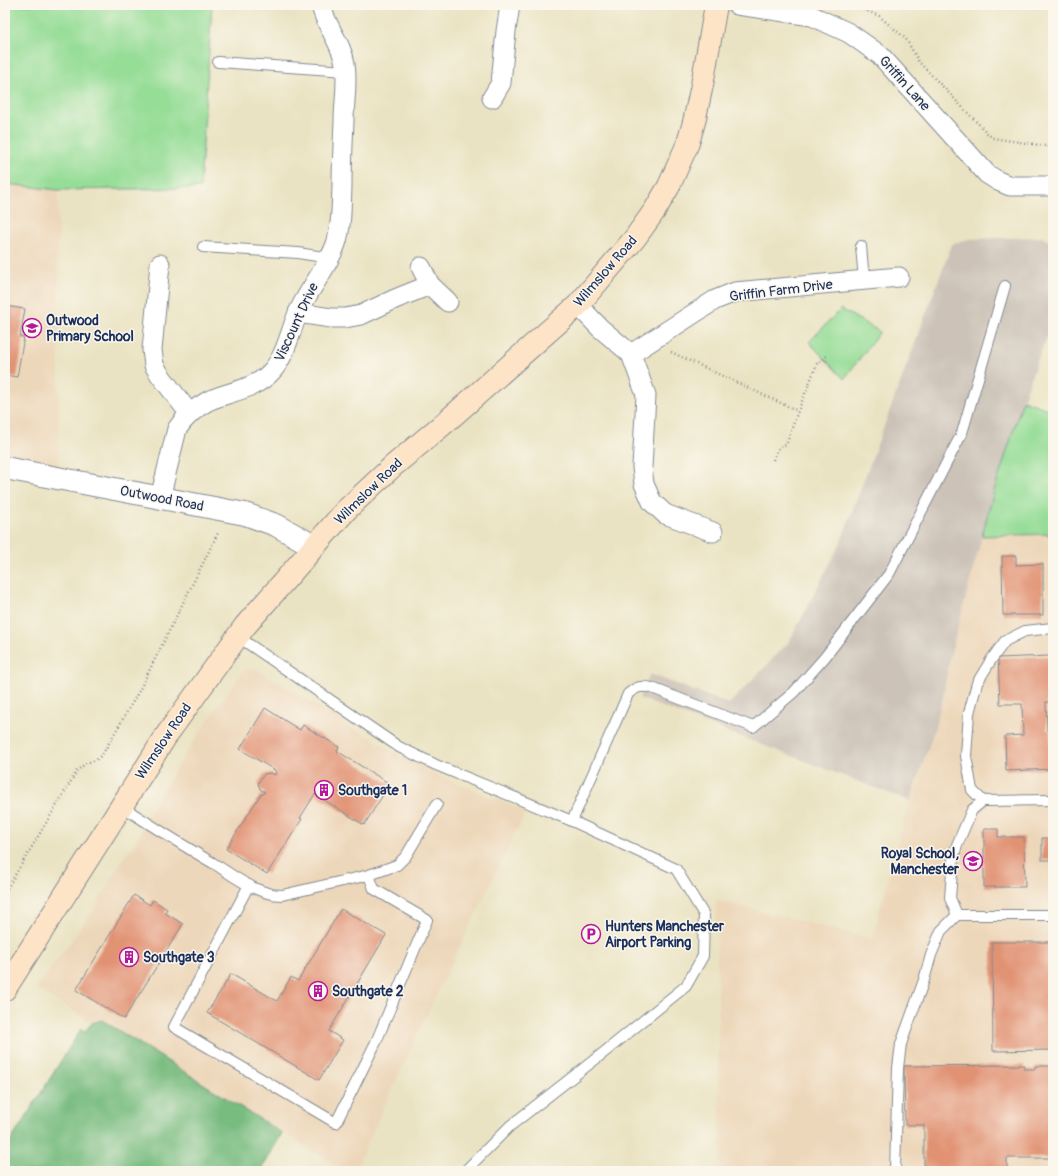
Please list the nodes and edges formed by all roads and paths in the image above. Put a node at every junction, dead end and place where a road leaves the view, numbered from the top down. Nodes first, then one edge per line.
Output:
1 (321, 5) edge
2 (510, 5) edge
3 (716, 5) edge
4 (737, 5) edge
5 (853, 5) edge
6 (218, 62) dead end
7 (346, 71) junction
8 (492, 98) dead end
9 (1053, 147) edge
10 (1053, 186) edge
11 (861, 246) dead end
12 (203, 248) dead end
13 (330, 258) junction
14 (160, 264) dead end
15 (421, 267) dead end
16 (899, 277) dead end
17 (864, 280) junction
18 (430, 285) junction
19 (1005, 286) dead end
20 (448, 302) dead end
21 (578, 305) junction
22 (298, 313) junction
23 (658, 336) junction
24 (631, 354) junction
25 (829, 354) dead end
26 (798, 411) junction
27 (189, 413) junction
28 (773, 460) dead end
29 (5, 468) edge
30 (160, 498) junction
31 (228, 511) junction
32 (713, 532) dead end
33 (314, 546) junction
34 (1053, 628) edge
35 (237, 636) junction
36 (1053, 800) edge
37 (983, 801) junction
38 (437, 804) dead end
39 (121, 806) junction
40 (572, 821) junction
41 (370, 875) junction
42 (249, 885) junction
43 (5, 892) edge
44 (957, 915) junction
45 (1053, 915) edge
46 (5, 990) edge
47 (465, 1171) edge
48 (895, 1171) edge

1 - 7 street, Viscount Drive
2 - 8 street
3 - 21 main road, Wilmslow Road
4 - 10 street, Griffin Lane
5 - 9 path
6 - 7 lane
7 - 13 street, Viscount Drive
11 - 17 lane
12 - 13 lane
13 - 22 street, Viscount Drive
14 - 27 street
15 - 18 street
16 - 17 street, Griffin Farm Drive
17 - 23 street, Griffin Farm Drive
18 - 20 street
18 - 22 street
19 - 40 lane
21 - 24 street
21 - 33 main road, Wilmslow Road
22 - 27 street, Viscount Drive
23 - 24 street, Griffin Farm Drive
23 - 26 path
24 - 32 street
25 - 26 path
26 - 28 path
27 - 30 street, Viscount Drive
29 - 30 street, Outwood Road
30 - 31 street, Outwood Road
31 - 33 street, Outwood Road
31 - 43 path
33 - 35 main road, Wilmslow Road
34 - 37 lane
35 - 39 main road, Wilmslow Road
35 - 40 lane
36 - 37 lane
37 - 44 lane
38 - 41 lane
39 - 42 lane
39 - 46 main road, Wilmslow Road
40 - 47 lane
41 - 42 lane
41 - 42 lane
44 - 45 lane
44 - 48 lane

